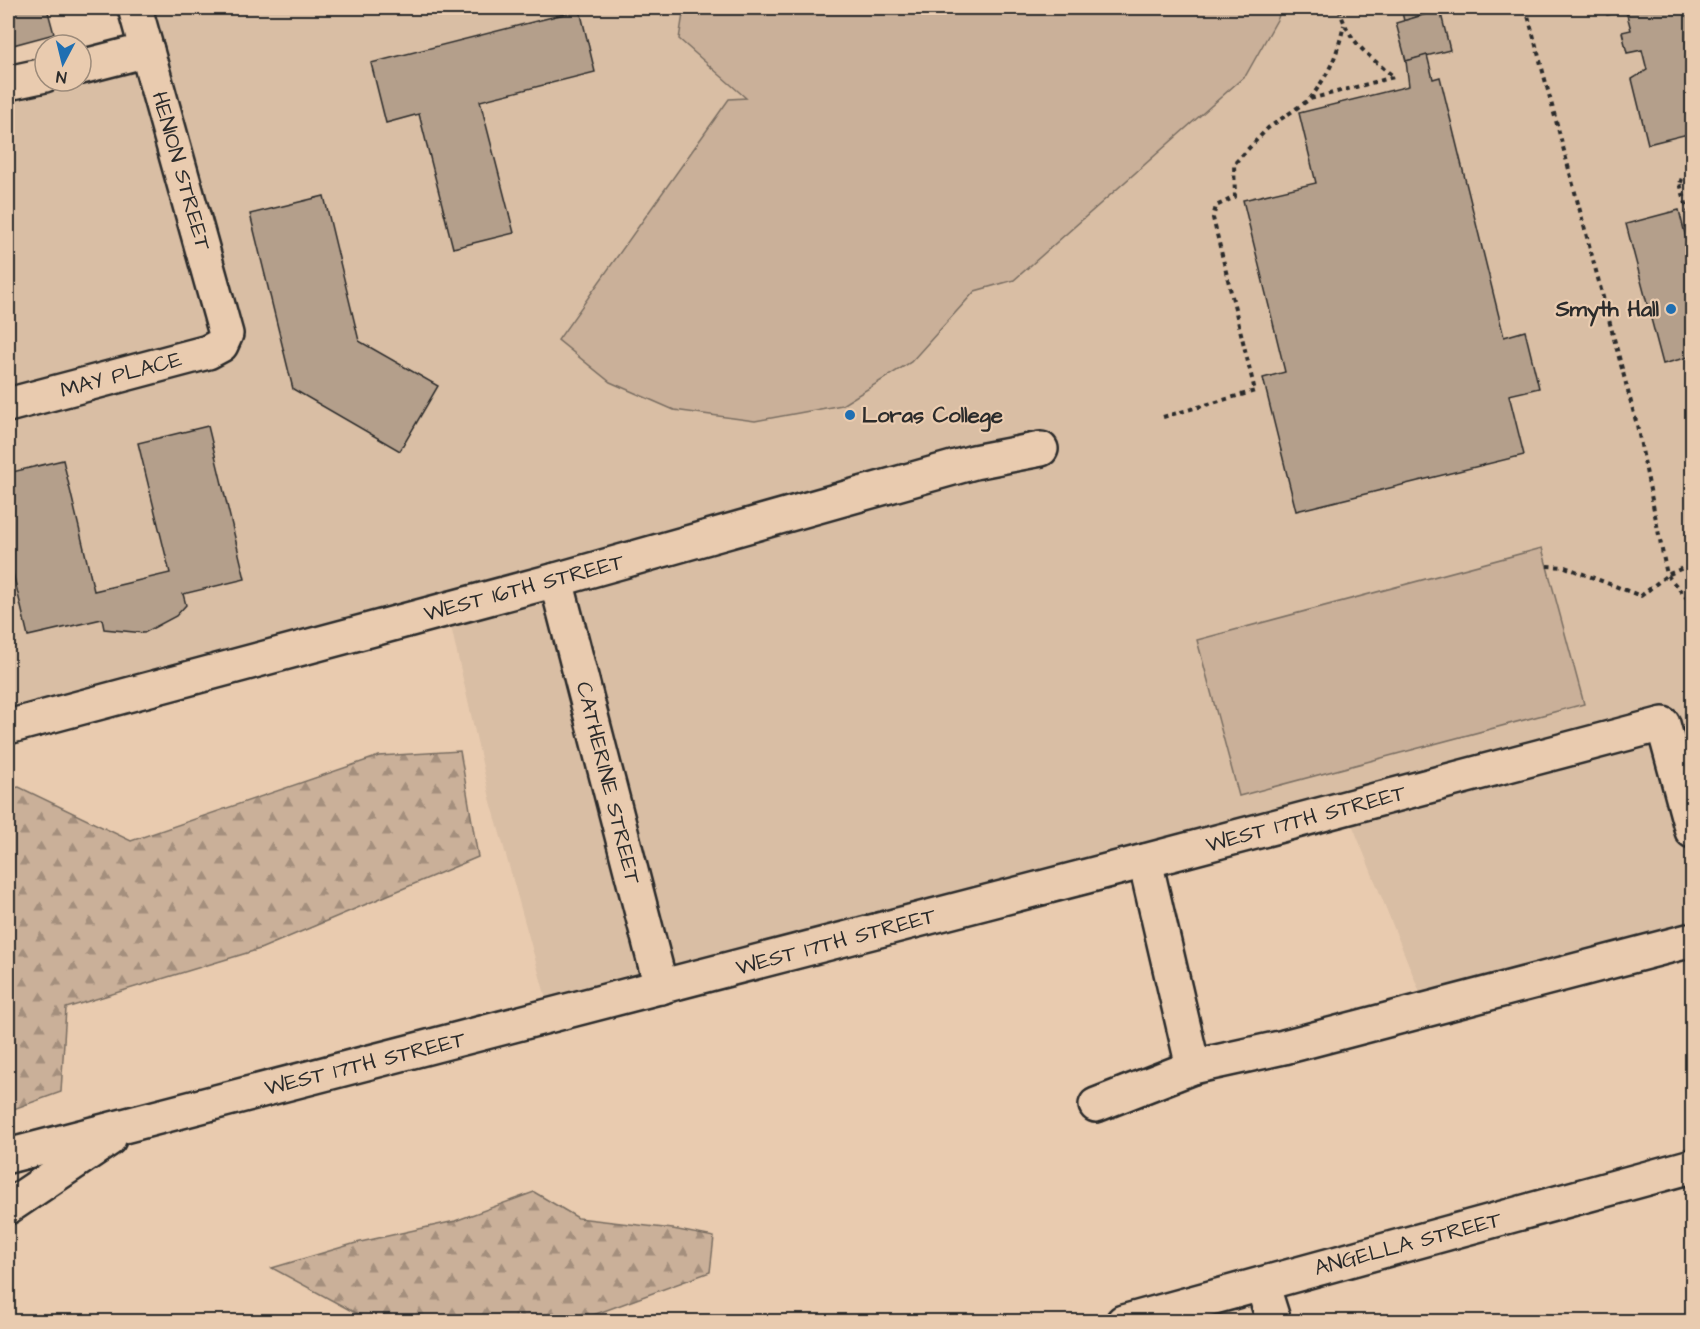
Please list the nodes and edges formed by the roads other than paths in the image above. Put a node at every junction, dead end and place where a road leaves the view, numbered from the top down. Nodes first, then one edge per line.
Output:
1 (135, 8) edge
2 (147, 50) junction
3 (93, 64) edge
4 (33, 78) edge
5 (8, 83) edge
6 (226, 334) joint
7 (8, 405) edge
8 (1041, 449) dead end
9 (556, 580) junction
10 (8, 727) edge
11 (1692, 831) edge
12 (1145, 861) junction
13 (1692, 940) edge
14 (661, 987) junction
15 (1193, 1067) junction
16 (1096, 1105) dead end
17 (130, 1124) junction
18 (8, 1156) edge
19 (1692, 1166) edge
20 (8, 1207) edge
21 (1262, 1284) junction
22 (1123, 1322) edge
23 (1274, 1322) edge

1 - 2 street, HENION STREET
2 - 3 street
2 - 6 street, HENION STREET
4 - 5 street
6 - 7 street, MAY PLACE
8 - 9 street, WEST 16TH STREET
9 - 10 street, WEST 16TH STREET
9 - 14 street, CATHERINE STREET
11 - 12 street, WEST 17TH STREET
12 - 14 street, WEST 17TH STREET
12 - 15 street
13 - 15 street
14 - 17 street, WEST 17TH STREET
15 - 16 street
17 - 18 street, WEST 17TH STREET
17 - 20 street
19 - 21 street, ANGELLA STREET
21 - 22 street, ANGELLA STREET
21 - 23 street

